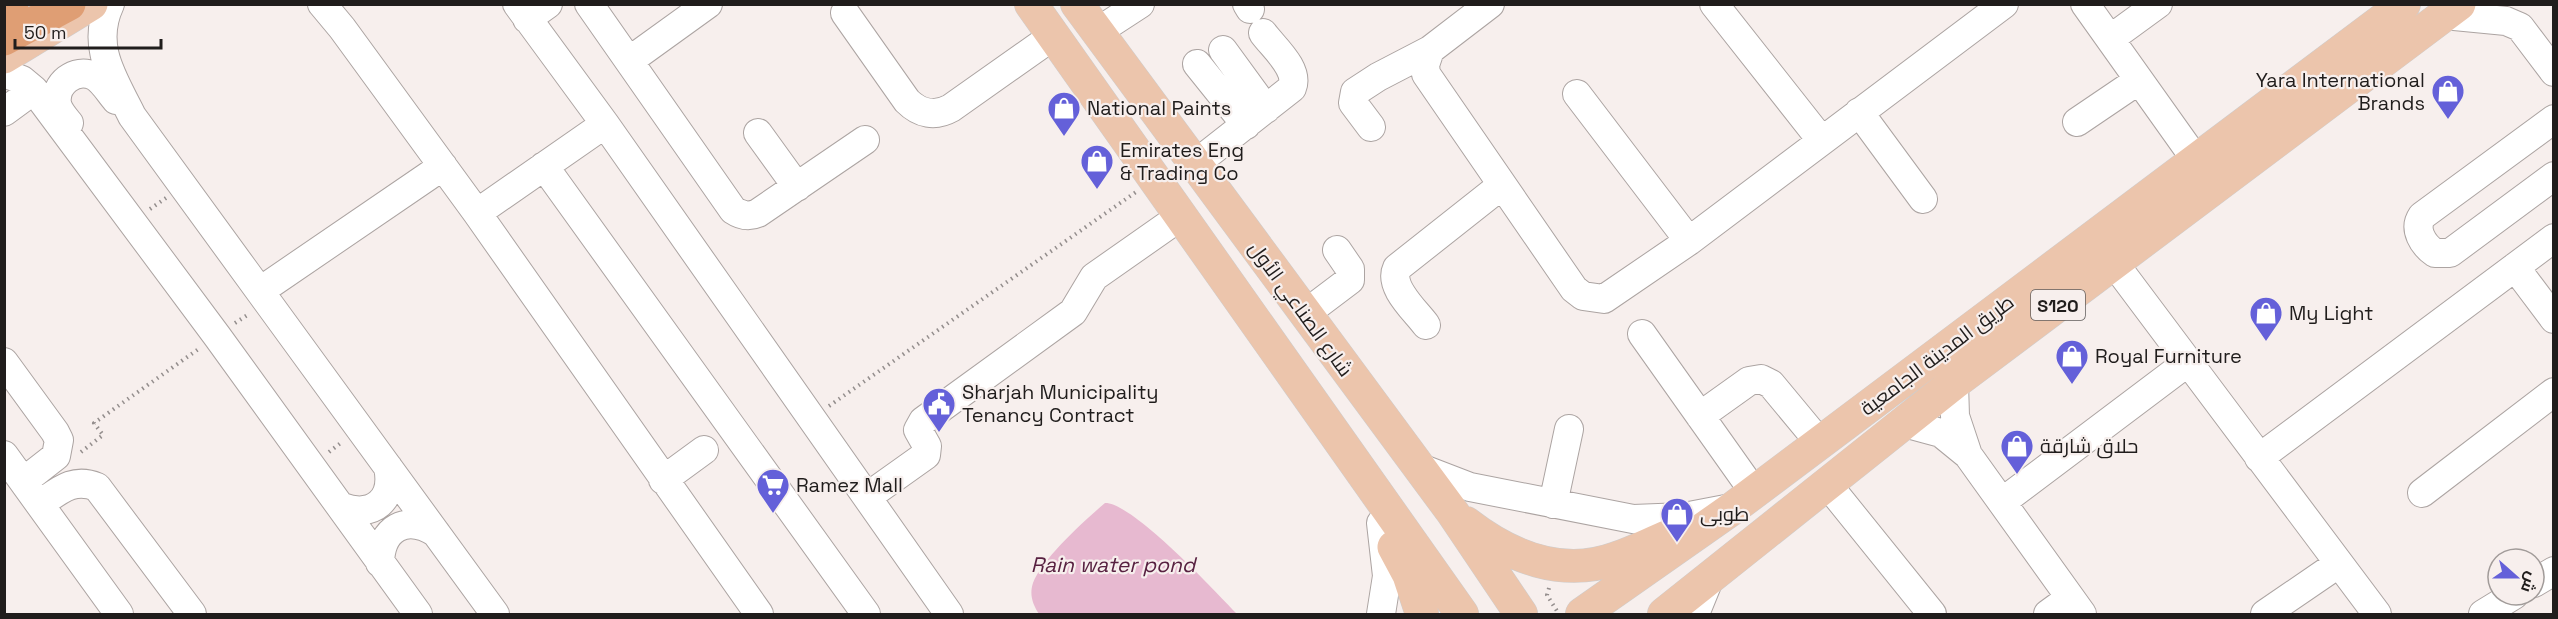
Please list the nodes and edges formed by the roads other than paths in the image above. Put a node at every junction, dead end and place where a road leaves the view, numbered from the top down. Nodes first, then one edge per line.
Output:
1 (12, 4) edge
2 (69, 4) edge
3 (91, 4) edge
4 (111, 4) edge
5 (322, 4) edge
6 (589, 4) edge
7 (708, 4) edge
8 (1031, 4) edge
9 (1077, 4) edge
10 (1140, 4) edge
11 (1491, 4) edge
12 (1714, 4) edge
13 (2004, 4) edge
14 (2085, 4) edge
15 (2158, 4) edge
16 (2404, 4) edge
17 (4, 9) edge
18 (531, 9) edge
19 (336, 10) edge
20 (2451, 10) edge
21 (845, 13) dead end
22 (1253, 16) edge
23 (2518, 16) edge
24 (1097, 32) junction
25 (1053, 36) junction
26 (4, 39) edge
27 (2110, 39) junction
28 (1223, 50) dead end
29 (1430, 50) junction
30 (4, 57) edge
31 (629, 61) junction
32 (1197, 64) dead end
33 (2553, 72) edge
34 (4, 73) edge
35 (2139, 80) junction
36 (34, 90) junction
37 (1577, 94) dead end
38 (4, 112) edge
39 (1859, 112) junction
40 (132, 116) junction
41 (1256, 117) junction
42 (2077, 122) dead end
43 (605, 124) junction
44 (1371, 127) dead end
45 (2549, 130) edge
46 (758, 133) dead end
47 (865, 140) dead end
48 (1822, 141) junction
49 (81, 152) junction
50 (2196, 160) junction
51 (1194, 165) junction
52 (443, 166) junction
53 (544, 166) junction
54 (2553, 176) edge
55 (1502, 185) junction
56 (797, 187) junction
57 (1923, 199) dead end
58 (477, 213) junction
59 (1181, 216) junction
60 (2553, 238) edge
61 (1689, 241) junction
62 (1337, 250) dead end
63 (2114, 263) junction
64 (2515, 267) junction
65 (263, 296) junction
66 (1305, 314) junction
67 (2553, 318) edge
68 (1426, 324) dead end
69 (1642, 334) dead end
70 (4, 362) edge
71 (2188, 362) junction
72 (1954, 383) junction
73 (2553, 393) edge
74 (1700, 416) junction
75 (1904, 423) junction
76 (1569, 429) dead end
77 (1820, 443) junction
78 (1344, 449) junction
79 (704, 450) dead end
80 (1968, 454) junction
81 (4, 455) edge
82 (2259, 458) junction
83 (388, 467) junction
84 (1418, 467) junction
85 (663, 480) junction
86 (24, 481) junction
87 (1828, 484) junction
88 (2422, 493) dead end
89 (867, 497) junction
90 (1743, 500) junction
91 (2002, 502) junction
92 (40, 504) junction
93 (1553, 504) junction
94 (342, 507) junction
95 (1453, 513) junction
96 (1381, 523) junction
97 (436, 533) junction
98 (380, 563) junction
99 (2338, 564) junction
100 (1708, 582) junction
101 (2067, 609) edge
102 (120, 615) edge
103 (192, 615) edge
104 (418, 615) edge
105 (495, 615) edge
106 (759, 615) edge
107 (866, 615) edge
108 (950, 615) edge
109 (1381, 615) edge
110 (1422, 615) edge
111 (1462, 615) edge
112 (1521, 615) edge
113 (1582, 615) edge
114 (1664, 615) edge
115 (1677, 615) edge
116 (1695, 615) edge
117 (1932, 615) edge
118 (2265, 615) edge
119 (2377, 615) edge

1 - 17 highway
2 - 26 highway
3 - 30 main road
4 - 40 street
5 - 19 street
6 - 31 street
7 - 31 street
8 - 25 main road
9 - 24 main road, شارع الصناعي الأول
10 - 24 street
11 - 29 street
12 - 48 street
13 - 39 street
14 - 27 street
15 - 27 street
16 - 50 main road, طريق المدينة الجامعية / S120
18 - 43 street
19 - 52 street
20 - 23 street
20 - 63 main road, طريق المدينة الجامعية / S120
21 - 25 street
22 - 41 street
23 - 33 street
24 - 51 main road, شارع الصناعي الأول
25 - 59 main road
27 - 35 street
28 - 41 street
29 - 44 street
29 - 55 street
31 - 56 street
32 - 41 street
34 - 36 street
35 - 42 street
35 - 50 street
36 - 38 street
36 - 49 street
37 - 61 street
39 - 48 street
39 - 57 street
40 - 49 street
40 - 65 street
41 - 51 street
43 - 53 street
43 - 89 street
45 - 54 street
46 - 56 street
47 - 56 street
48 - 61 street
49 - 94 street
50 - 77 main road, طريق المدينة الجامعية / S120
51 - 66 main road, شارع الصناعي الأول
52 - 58 street
52 - 65 street
53 - 58 street
53 - 107 street
55 - 61 street
55 - 68 street
58 - 85 street
59 - 78 main road
59 - 89 street
60 - 64 street
62 - 66 street
63 - 71 street
63 - 72 main road, طريق المدينة الجامعية / S120
64 - 67 street
64 - 82 street
65 - 83 street
66 - 84 main road, شارع الصناعي الأول
69 - 74 street
70 - 86 street
71 - 82 street
71 - 91 street
72 - 75 main road, طريق المدينة الجامعية / S120
72 - 80 street
73 - 88 street
74 - 77 street
74 - 90 street
75 - 80 street
75 - 87 main road, طريق المدينة الجامعية / S120
76 - 93 street
77 - 90 main road, طريق المدينة الجامعية / S120
78 - 96 main road
78 - 111 main road
79 - 85 street
80 - 91 street
81 - 86 street
82 - 99 street
83 - 94 street
83 - 97 street
84 - 93 street
84 - 95 main road, شارع الصناعي الأول
85 - 106 street
86 - 92 street
87 - 100 main road, طريق المدينة الجامعية / S120
87 - 117 street
89 - 108 street
90 - 93 street
90 - 95 main road
90 - 113 main road, طريق المدينة الجامعية / S120
91 - 101 street
92 - 102 street
92 - 103 street
94 - 98 street
95 - 112 main road, شارع الصناعي الأول
96 - 109 street
96 - 110 main road
97 - 98 street
97 - 105 street
98 - 104 street
99 - 118 street
99 - 119 street
100 - 114 main road, طريق المدينة الجامعية / S120
100 - 115 main road
100 - 116 street

